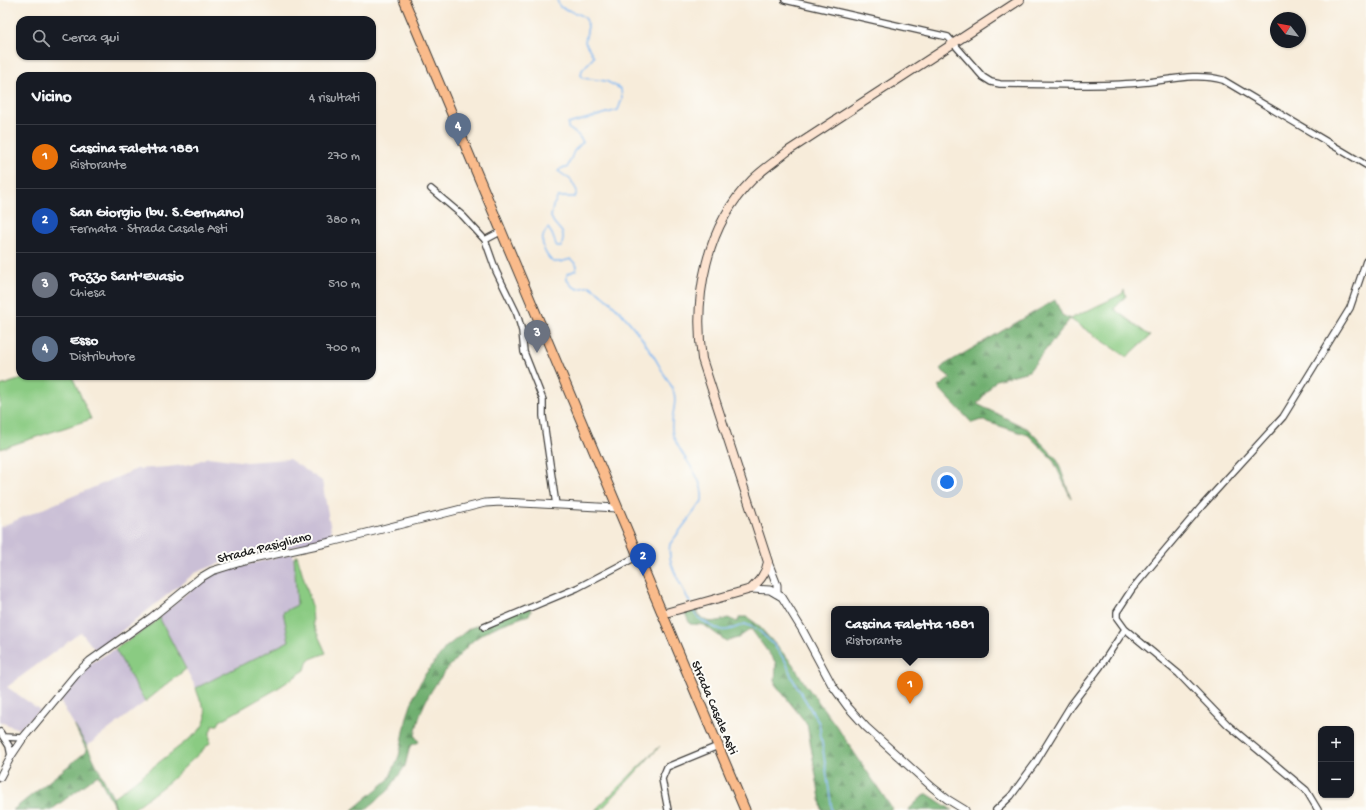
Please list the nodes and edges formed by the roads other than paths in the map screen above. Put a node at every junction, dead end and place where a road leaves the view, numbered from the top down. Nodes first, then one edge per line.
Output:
1 (404, 0) edge
2 (785, 0) edge
3 (1020, 0) edge
4 (955, 43) junction
5 (1366, 165) edge
6 (431, 189) dead end
7 (502, 231) junction
8 (485, 240) junction
9 (1366, 261) edge
10 (556, 505) junction
11 (617, 508) junction
12 (638, 556) junction
13 (768, 562) junction
14 (751, 589) junction
15 (777, 594) junction
16 (662, 614) junction
17 (484, 627) dead end
18 (1125, 629) junction
19 (0, 732) edge
20 (5, 737) junction
21 (23, 738) junction
22 (718, 746) junction
23 (10, 756) junction
24 (0, 777) edge
25 (668, 810) edge
26 (745, 810) edge
27 (965, 810) edge
28 (996, 810) edge
29 (1318, 810) edge

1 - 7 main road, Strada Casale Asti
2 - 4 street
3 - 4 main road
4 - 5 street
4 - 13 main road
6 - 8 street
7 - 8 street
7 - 11 main road, Strada Casale Asti
8 - 10 street
9 - 18 street
10 - 11 street, Strada Pasigliano
10 - 21 street, Strada Pasigliano
11 - 12 main road, Strada Casale Asti
12 - 16 main road, Strada Casale Asti
12 - 17 street
13 - 14 main road
13 - 15 street
14 - 15 street
14 - 16 main road
15 - 27 street
16 - 22 main road, Strada Casale Asti
18 - 28 street
18 - 29 street
19 - 20 street
20 - 21 street
20 - 23 street
21 - 23 street, Strada Pasigliano
22 - 25 street
22 - 26 main road, Strada Casale Asti
23 - 24 street, Strada Pasigliano

